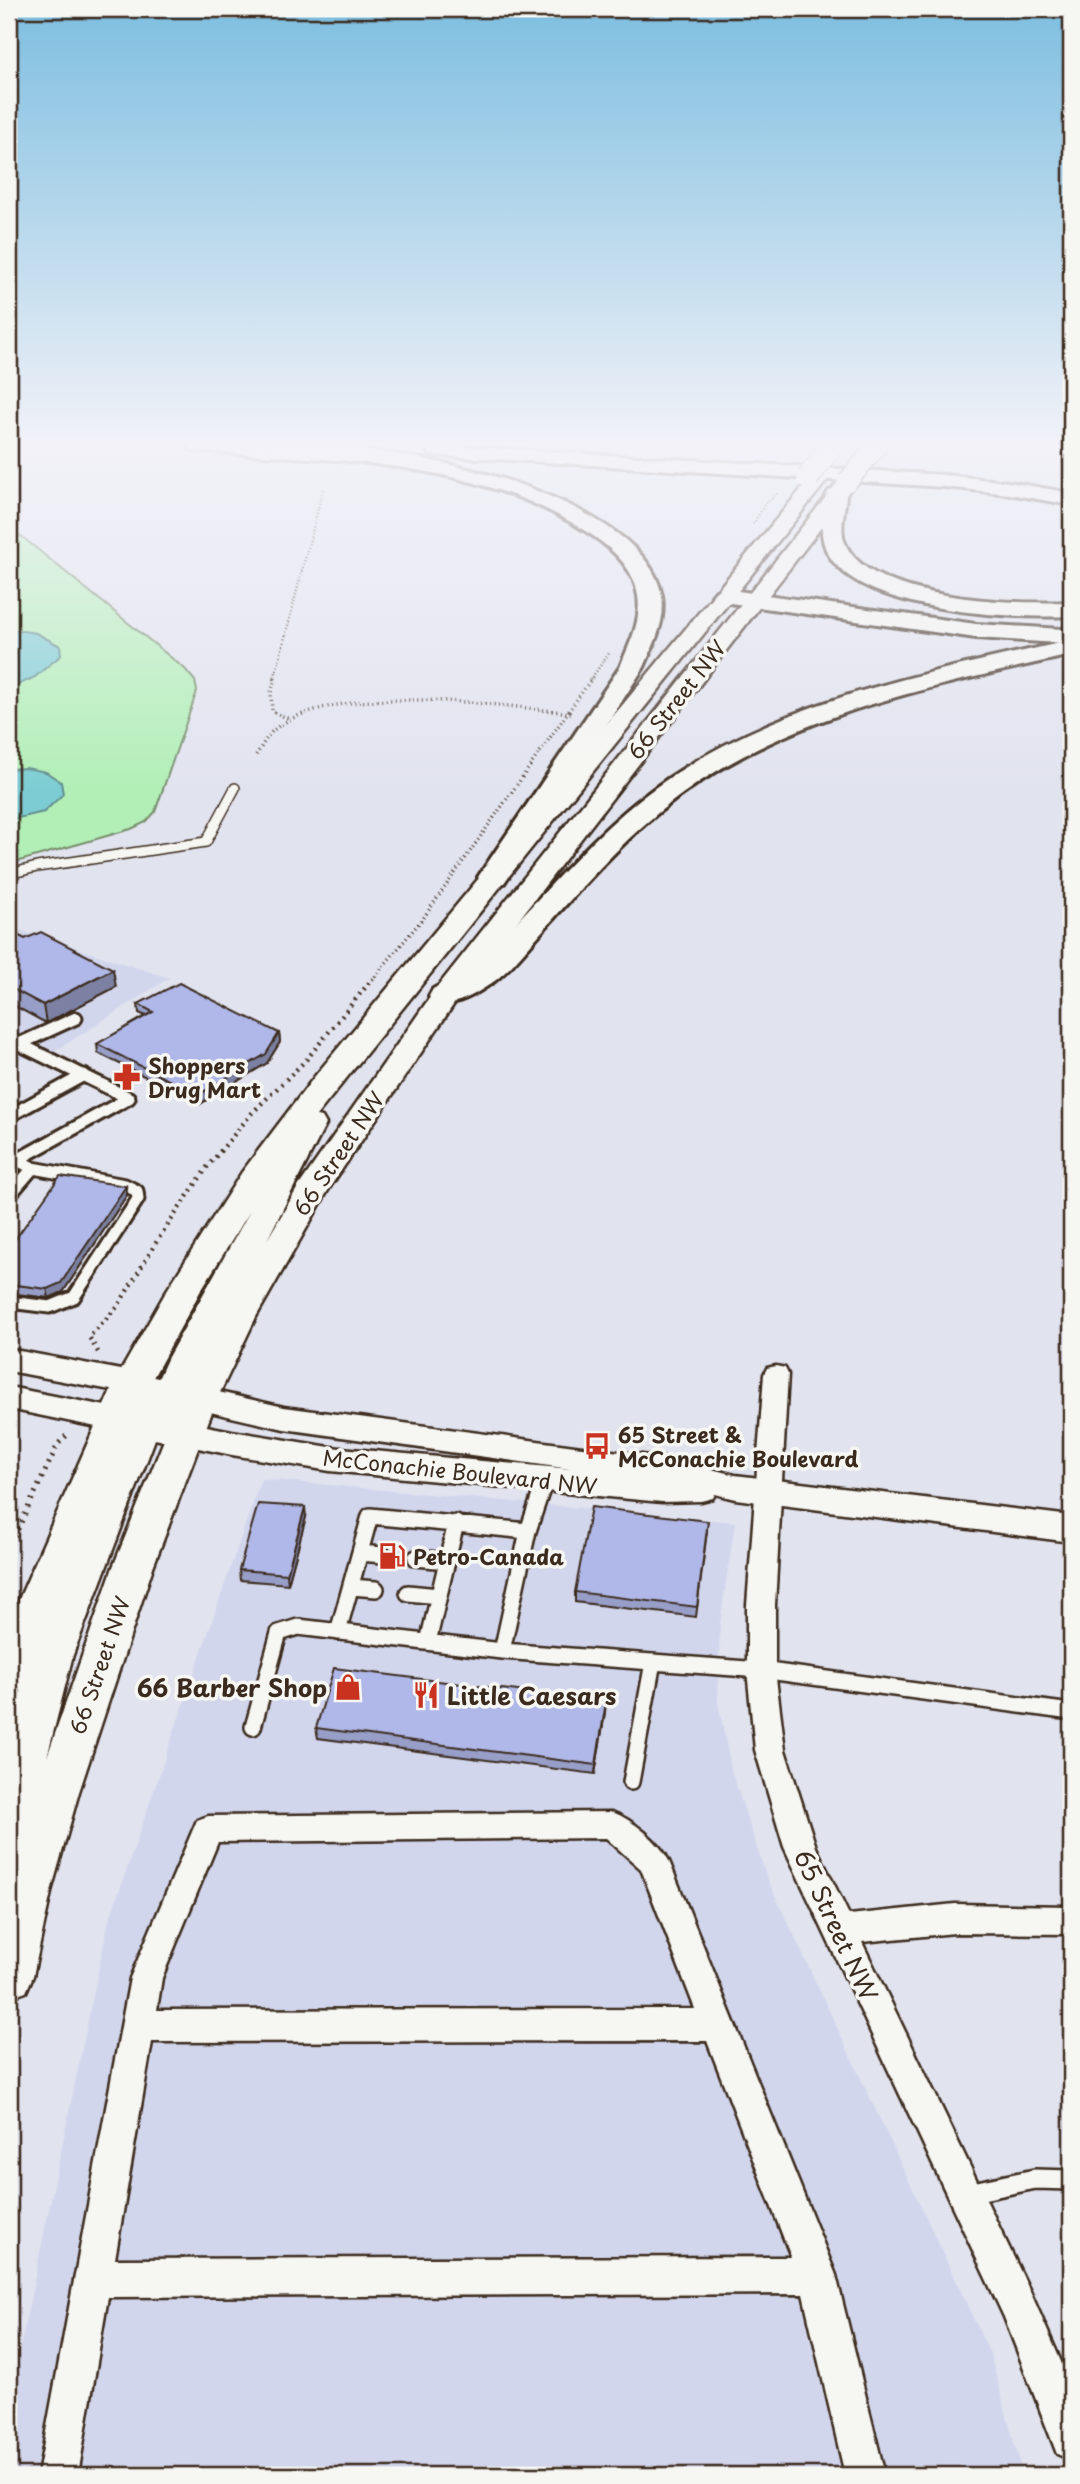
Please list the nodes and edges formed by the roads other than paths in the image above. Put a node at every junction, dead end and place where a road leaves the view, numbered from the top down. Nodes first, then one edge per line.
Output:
1 (636, 561) edge
2 (753, 561) edge
3 (778, 561) edge
4 (845, 561) edge
5 (724, 596) junction
6 (754, 599) junction
7 (1071, 608) edge
8 (1071, 636) edge
9 (1071, 648) edge
10 (235, 788) dead end
11 (9, 874) edge
12 (493, 877) junction
13 (444, 996) junction
14 (76, 1018) dead end
15 (12, 1043) edge
16 (84, 1075) junction
17 (9, 1116) edge
18 (11, 1160) edge
19 (33, 1168) junction
20 (9, 1196) edge
21 (9, 1302) edge
22 (9, 1360) edge
23 (776, 1374) dead end
24 (9, 1398) edge
25 (172, 1402) junction
26 (128, 1422) junction
27 (545, 1480) junction
28 (735, 1487) junction
29 (770, 1491) junction
30 (456, 1523) junction
31 (1071, 1529) edge
32 (528, 1531) junction
33 (360, 1553) junction
34 (383, 1555) dead end
35 (416, 1558) dead end
36 (447, 1561) junction
37 (351, 1587) junction
38 (376, 1590) dead end
39 (408, 1593) dead end
40 (439, 1596) junction
41 (338, 1632) junction
42 (428, 1642) junction
43 (502, 1651) junction
44 (653, 1662) junction
45 (761, 1670) junction
46 (9, 1677) edge
47 (1071, 1712) edge
48 (253, 1727) dead end
49 (631, 1782) dead end
50 (26, 1902) junction
51 (1071, 1920) edge
52 (840, 1931) junction
53 (9, 1976) edge
54 (718, 2025) junction
55 (138, 2026) junction
56 (1071, 2180) edge
57 (964, 2194) junction
58 (817, 2276) junction
59 (93, 2278) junction
60 (1071, 2440) edge
61 (58, 2475) edge
62 (865, 2475) edge

1 - 12 highway
2 - 5 main road, 66 Street NW
3 - 6 main road, 66 Street NW
4 - 7 highway
5 - 6 highway
5 - 12 main road, 66 Street NW
6 - 8 highway
6 - 13 main road, 66 Street NW
9 - 13 highway
10 - 11 lane
12 - 25 main road, 66 Street NW
13 - 25 main road, 66 Street NW
14 - 15 lane
15 - 16 lane
16 - 17 lane
16 - 18 lane
18 - 19 lane
19 - 20 lane
19 - 21 lane
22 - 25 street
23 - 29 street, 65 Street NW
24 - 26 street
25 - 26 main road
25 - 27 street, McConachie Boulevard NW
25 - 28 street, McConachie Boulevard NW
25 - 50 main road, 66 Street NW
26 - 46 main road
26 - 50 main road
27 - 28 street, McConachie Boulevard NW
27 - 32 lane
28 - 29 street, McConachie Boulevard NW
29 - 31 street, McConachie Boulevard NW
29 - 45 street, 65 Street NW
30 - 32 lane
30 - 33 lane
30 - 36 lane
32 - 43 lane
33 - 34 lane
33 - 37 lane
35 - 36 lane
36 - 40 lane
37 - 38 lane
37 - 41 lane
39 - 40 lane
40 - 42 lane
41 - 42 lane
41 - 48 lane
42 - 43 lane
43 - 44 lane
44 - 45 lane
44 - 49 lane
45 - 47 lane
45 - 52 street, 65 Street NW
50 - 53 main road, 66 Street NW
51 - 52 street
52 - 57 street, 65 Street NW
54 - 55 street
54 - 55 street
54 - 58 street
55 - 59 street
56 - 57 lane
57 - 60 street, 65 Street NW
58 - 59 street
58 - 62 street
59 - 61 street

